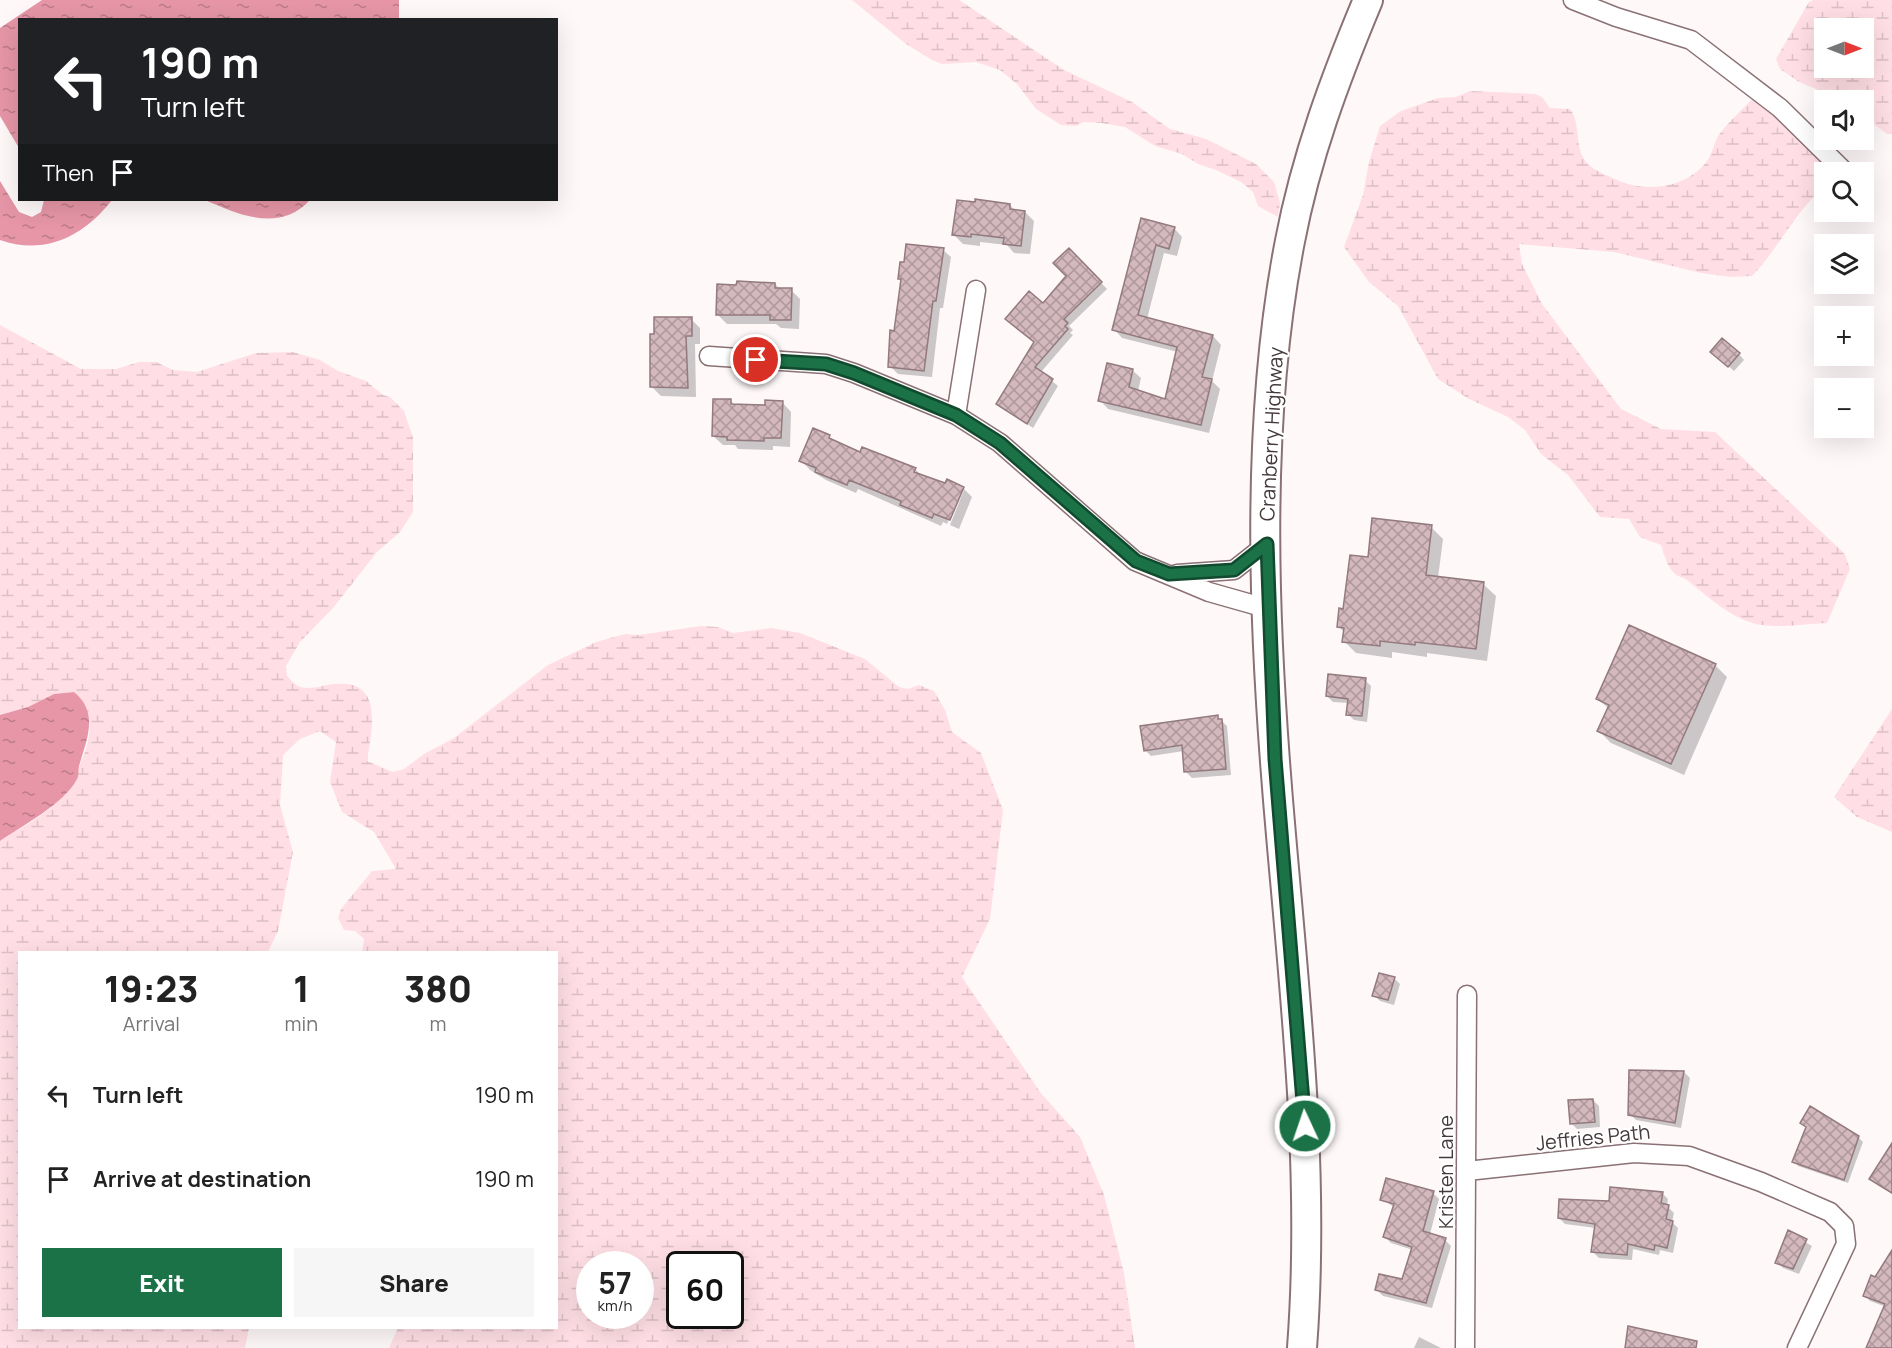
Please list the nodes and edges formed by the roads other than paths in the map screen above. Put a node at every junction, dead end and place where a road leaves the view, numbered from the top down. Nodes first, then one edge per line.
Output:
1 (1368, 0) edge
2 (1573, 0) edge
3 (1835, 162) edge
4 (976, 290) dead end
5 (710, 357) dead end
6 (956, 415) junction
7 (1267, 544) junction
8 (1169, 574) junction
9 (1269, 609) junction
10 (1467, 995) dead end
11 (1467, 1171) junction
12 (1302, 1348) edge
13 (1465, 1348) edge
14 (1797, 1348) edge

1 - 7 main road, Cranberry Highway
2 - 3 street
4 - 6 street
5 - 6 street
6 - 8 street
7 - 8 street
7 - 9 main road, Cranberry Highway
8 - 9 street
9 - 12 main road, Cranberry Highway
10 - 11 street, Kristen Lane
11 - 13 street, Kristen Lane
11 - 14 street, Jeffries Path

